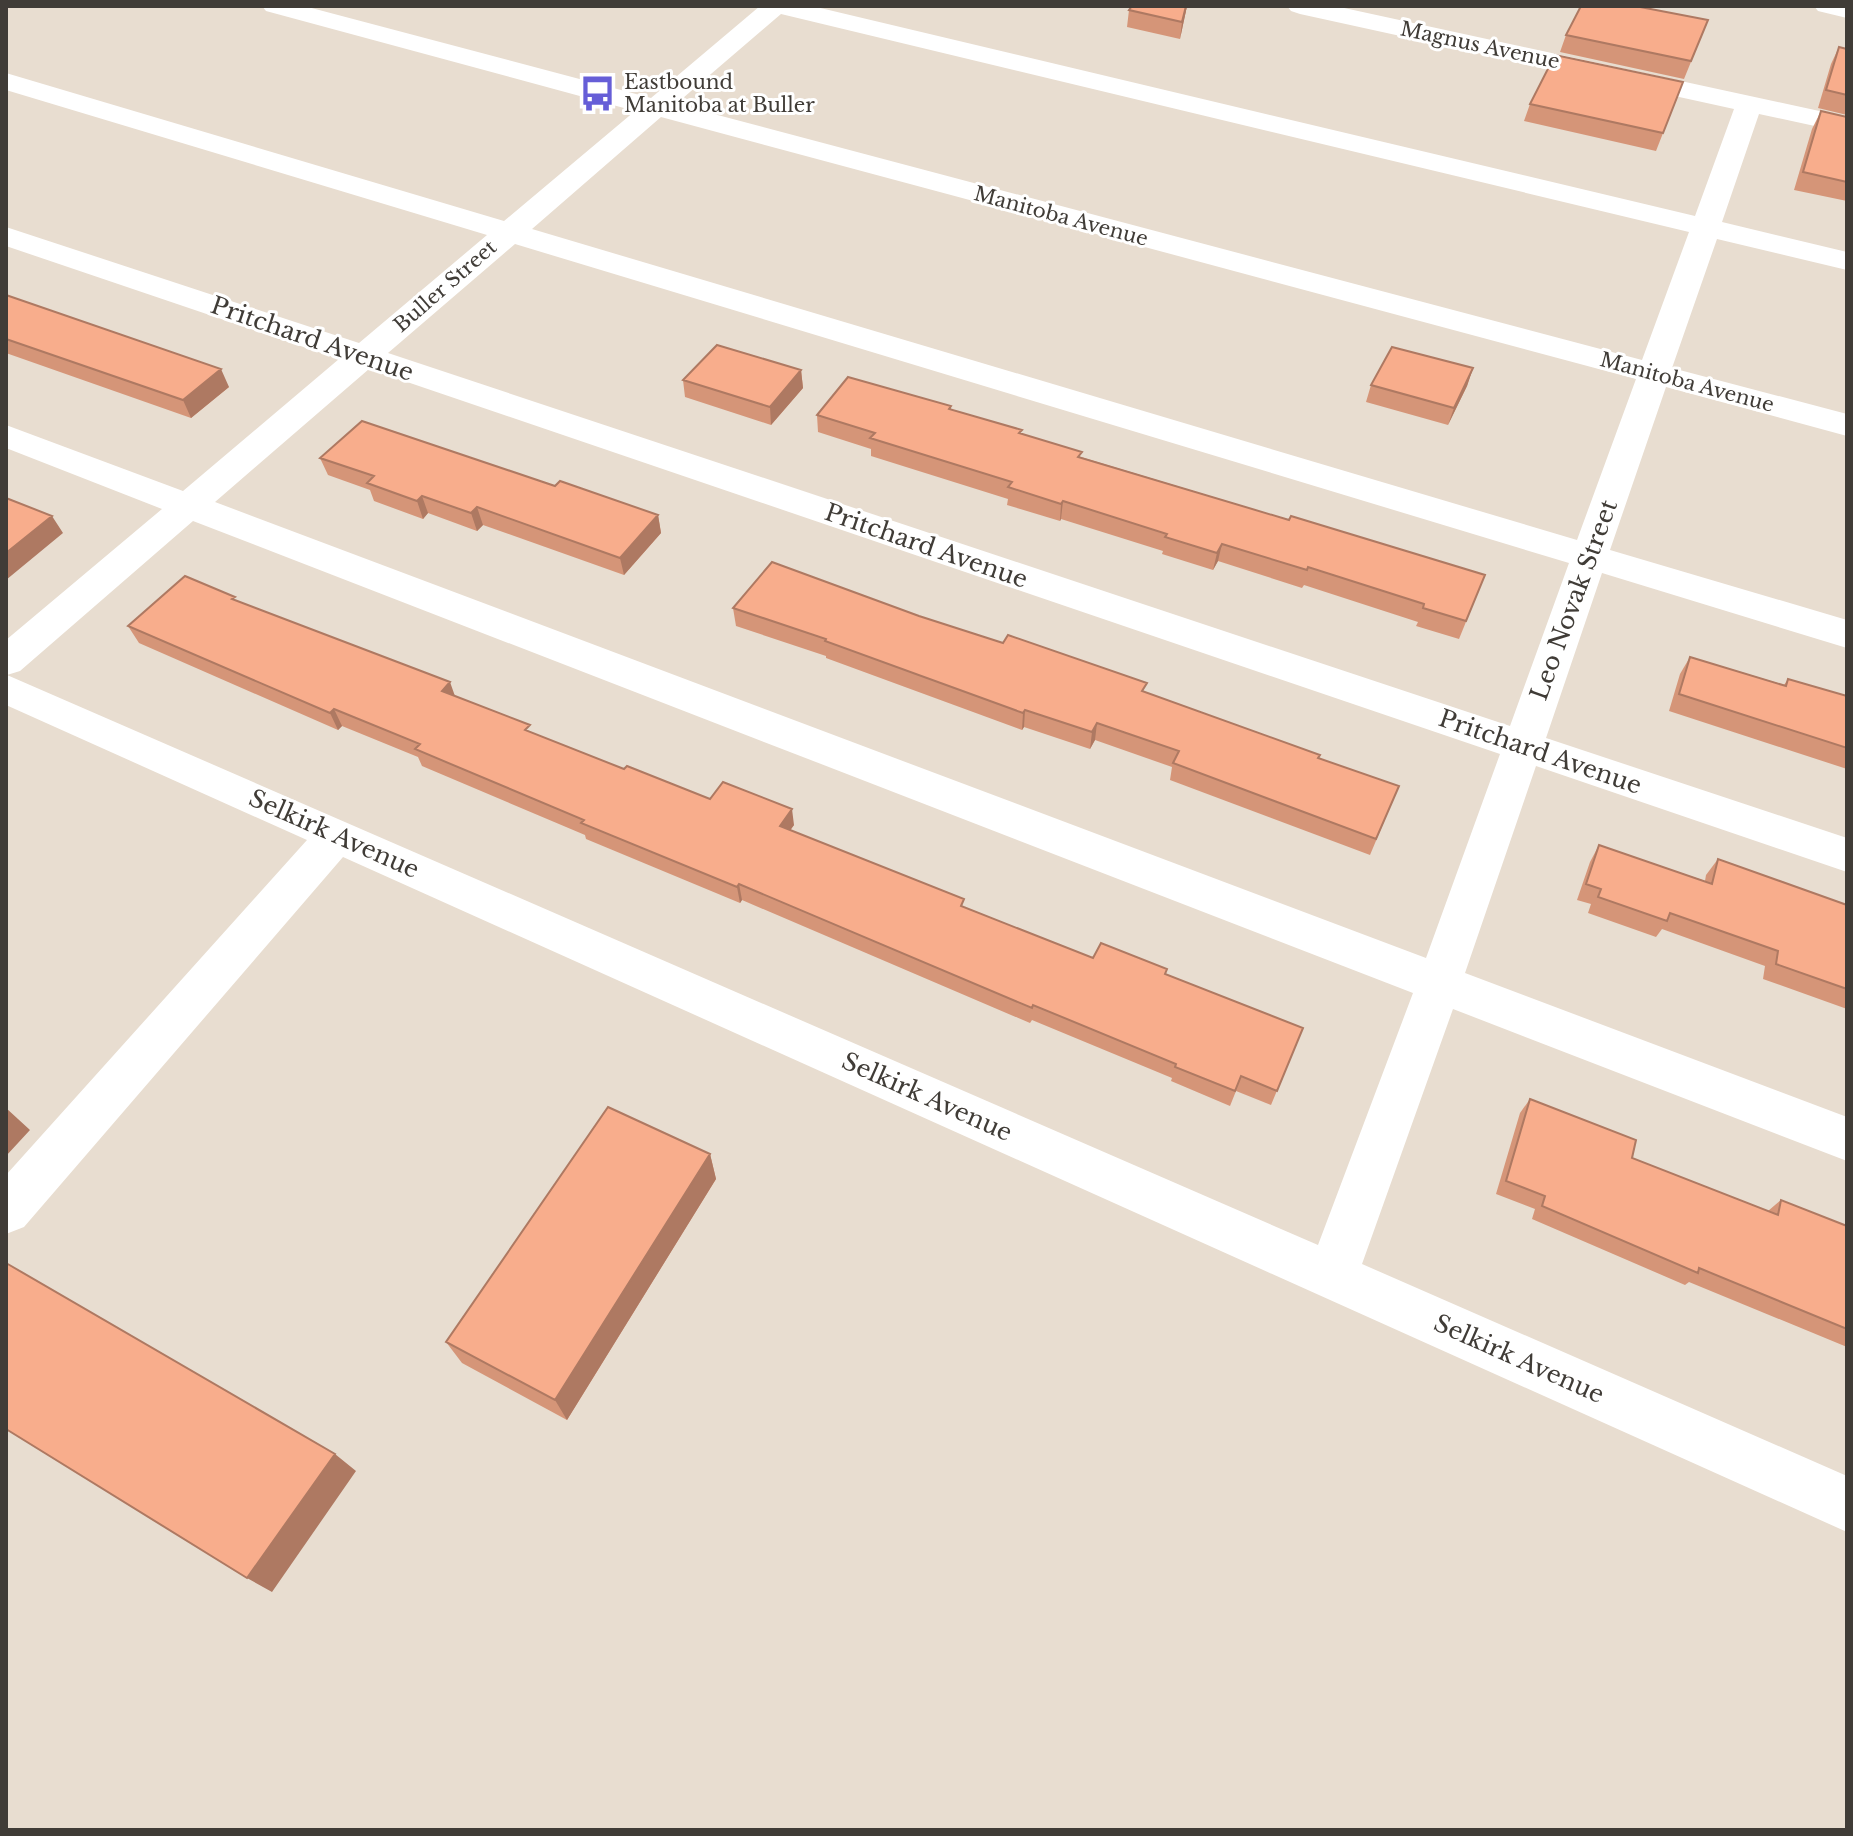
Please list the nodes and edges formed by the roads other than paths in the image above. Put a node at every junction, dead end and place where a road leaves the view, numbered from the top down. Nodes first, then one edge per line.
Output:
1 (275, 6) edge
2 (778, 6) edge
3 (1300, 6) edge
4 (1827, 6) edge
5 (1847, 10) edge
6 (6, 81) edge
7 (1749, 104) junction
8 (655, 109) junction
9 (1847, 125) edge
10 (1705, 227) junction
11 (507, 232) junction
12 (6, 236) edge
13 (1847, 261) edge
14 (364, 357) junction
15 (1653, 372) junction
16 (1847, 425) edge
17 (6, 436) edge
18 (189, 505) junction
19 (1590, 557) junction
20 (1847, 634) edge
21 (6, 661) edge
22 (6, 689) edge
23 (1522, 747) junction
24 (337, 835) junction
25 (1847, 855) edge
26 (1439, 984) junction
27 (1847, 1139) edge
28 (6, 1211) edge
29 (1332, 1276) junction
30 (1847, 1504) edge

1 - 8 street, Manitoba Avenue
2 - 8 street, Buller Street
2 - 10 street
3 - 7 street, Magnus Avenue
4 - 5 street
6 - 11 street
7 - 9 street, Magnus Avenue
7 - 10 street, Leo Novak Street
8 - 11 street, Buller Street
8 - 15 street, Manitoba Avenue
10 - 13 street
10 - 15 street, Leo Novak Street
11 - 14 street, Buller Street
11 - 19 street
12 - 14 street, Pritchard Avenue
14 - 18 street, Buller Street
14 - 23 street, Pritchard Avenue
15 - 16 street, Manitoba Avenue
15 - 19 street, Leo Novak Street
17 - 18 street
18 - 21 street, Buller Street
18 - 26 street
19 - 20 street
19 - 23 street, Leo Novak Street
22 - 24 street, Selkirk Avenue
23 - 25 street, Pritchard Avenue
23 - 26 street, Leo Novak Street
24 - 28 street
24 - 29 street, Selkirk Avenue
26 - 27 street
26 - 29 street, Leo Novak Street
29 - 30 street, Selkirk Avenue

